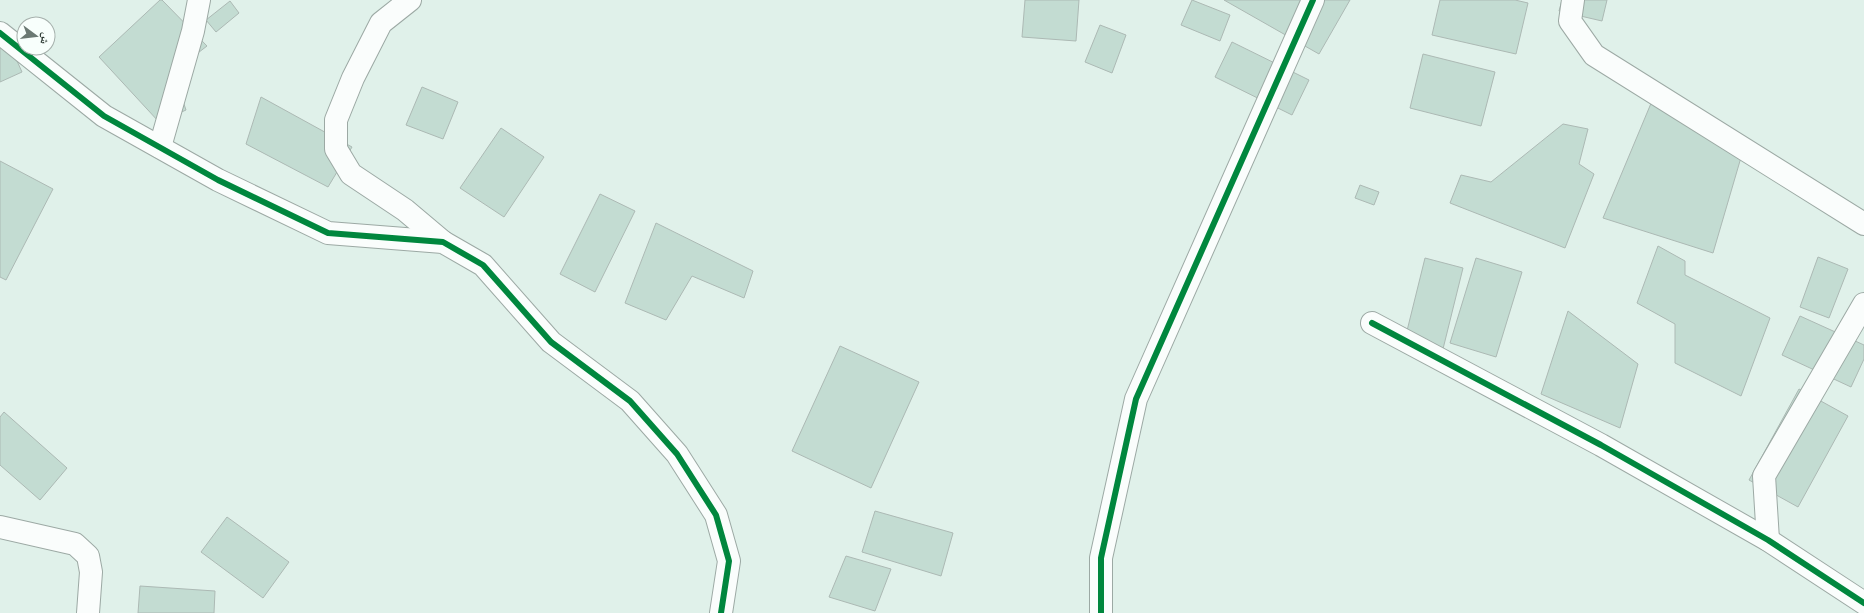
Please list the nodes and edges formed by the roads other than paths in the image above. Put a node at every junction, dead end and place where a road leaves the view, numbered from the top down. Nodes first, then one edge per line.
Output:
1 (199, 0) edge
2 (410, 0) edge
3 (1313, 0) edge
4 (1573, 0) edge
5 (0, 33) edge
6 (160, 147) junction
7 (1864, 224) edge
8 (442, 242) junction
9 (1864, 304) edge
10 (1372, 322) dead end
11 (0, 527) edge
12 (1768, 540) junction
13 (1864, 603) edge
14 (88, 613) edge
15 (721, 613) edge
16 (1101, 613) edge

1 - 6 street
2 - 8 street
3 - 16 street
4 - 7 street
5 - 6 street
6 - 8 street
8 - 15 street
9 - 12 street
10 - 12 street
11 - 14 street
12 - 13 street

